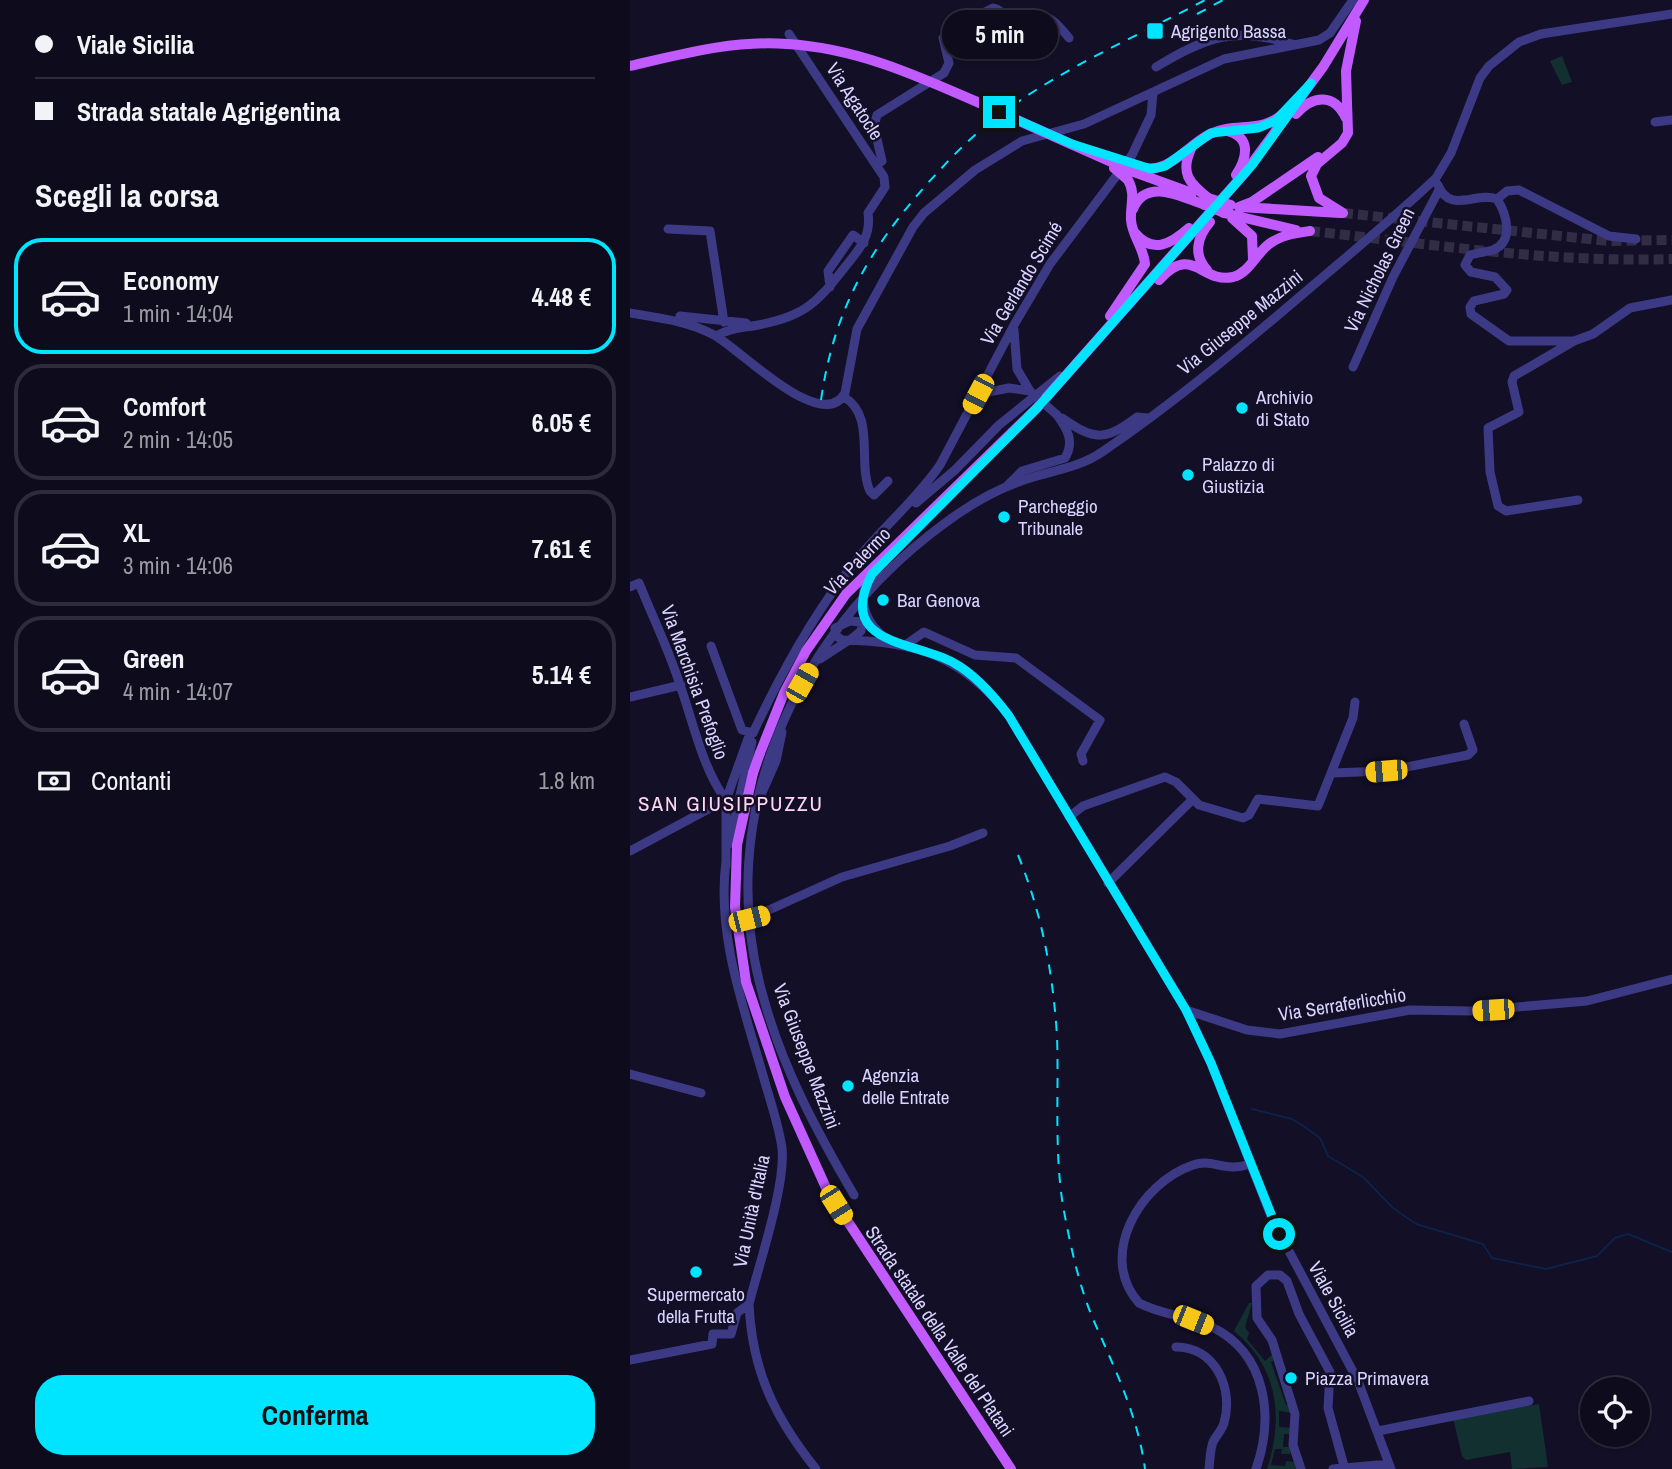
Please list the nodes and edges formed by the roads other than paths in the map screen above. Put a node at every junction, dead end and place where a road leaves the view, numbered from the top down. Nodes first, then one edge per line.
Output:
1 (1360, 1) edge
2 (1672, 14) edge
3 (789, 34) dead end
4 (1069, 38) dead end
5 (1294, 45) junction
6 (630, 66) edge
7 (1156, 67) dead end
8 (1311, 83) junction
9 (1153, 93) junction
10 (1672, 120) edge
11 (1348, 121) junction
12 (1655, 122) dead end
13 (1221, 130) junction
14 (1072, 144) junction
15 (1192, 147) junction
16 (1336, 147) junction
17 (1262, 153) junction
18 (876, 165) junction
19 (1134, 173) junction
20 (1244, 174) junction
21 (1436, 178) junction
22 (1439, 190) junction
23 (1497, 199) junction
24 (1221, 205) junction
25 (1132, 211) junction
26 (668, 229) dead end
27 (1135, 233) junction
28 (1636, 239) dead end
29 (1250, 265) junction
30 (1212, 274) junction
31 (1672, 300) edge
32 (630, 313) edge
33 (661, 318) junction
34 (724, 322) junction
35 (762, 325) junction
36 (1014, 325) junction
37 (716, 336) junction
38 (1574, 341) junction
39 (1084, 353) junction
40 (1353, 367) dead end
41 (1030, 391) junction
42 (978, 394) junction
43 (844, 397) junction
44 (1057, 415) junction
45 (1148, 418) junction
46 (973, 472) junction
47 (888, 481) dead end
48 (1006, 488) junction
49 (1578, 500) dead end
50 (926, 516) junction
51 (888, 523) junction
52 (630, 587) edge
53 (863, 597) junction
54 (865, 624) junction
55 (835, 628) junction
56 (850, 640) junction
57 (900, 645) junction
58 (711, 646) dead end
59 (811, 668) junction
60 (681, 685) junction
61 (630, 697) edge
62 (1355, 702) dead end
63 (1464, 724) dead end
64 (754, 733) junction
65 (759, 755) junction
66 (1083, 761) dead end
67 (759, 770) junction
68 (1332, 773) junction
69 (731, 783) junction
70 (717, 788) junction
71 (738, 791) junction
72 (726, 800) junction
73 (1192, 800) junction
74 (1069, 817) junction
75 (983, 832) dead end
76 (730, 834) junction
77 (630, 851) edge
78 (726, 866) junction
79 (1108, 883) junction
80 (749, 919) junction
81 (1672, 979) edge
82 (1186, 1010) junction
83 (630, 1074) edge
84 (701, 1093) dead end
85 (1250, 1164) junction
86 (854, 1195) dead end
87 (750, 1304) junction
88 (1176, 1347) dead end
89 (630, 1360) edge
90 (1529, 1401) dead end
91 (1378, 1431) junction
92 (1388, 1462) edge
93 (1343, 1466) junction
94 (1376, 1466) edge
95 (816, 1469) edge
96 (1011, 1469) edge
97 (1209, 1469) edge
98 (1256, 1469) edge
99 (1301, 1469) edge
100 (1333, 1469) edge

1 - 5 street
1 - 8 main road, Via Palermo
1 - 11 main road
2 - 21 street, Via Giuseppe Mazzini
3 - 18 street, Via Agatocle
4 - 18 street
5 - 7 street
5 - 9 street
6 - 14 main road, bridge
8 - 13 main road
8 - 17 main road, Via Palermo
9 - 36 street, Via Gerlando Scimé
9 - 43 street
10 - 12 street
11 - 16 main road
11 - 17 main road
13 - 15 main road
13 - 24 main road
14 - 19 main road, bridge
14 - 19 main road, bridge
15 - 19 main road
15 - 24 main road
16 - 24 main road
16 - 24 main road
17 - 20 main road, Via Palermo
18 - 35 street
19 - 24 main road
19 - 25 main road
20 - 24 main road, Via Palermo
20 - 30 main road
21 - 22 street
21 - 45 street, Via Giuseppe Mazzini
22 - 23 street
22 - 40 street, Via Nicholas Green
23 - 28 street
23 - 38 street
24 - 25 main road
24 - 27 main road
24 - 29 main road
24 - 29 main road
24 - 39 main road, Via Palermo
25 - 27 main road
26 - 34 street
27 - 39 main road
29 - 30 main road
30 - 46 main road
31 - 38 street
32 - 33 street
33 - 34 street
33 - 37 street
34 - 35 street
35 - 37 street
36 - 41 street
36 - 42 street, Via Gerlando Scimé
37 - 43 street
38 - 49 street
39 - 46 main road, Via Palermo
39 - 51 street
41 - 42 street
41 - 44 street, bridge
42 - 51 street, Via Gerlando Scimé
43 - 47 street
44 - 45 street
44 - 48 street
45 - 48 street, Via Giuseppe Mazzini
46 - 50 main road, Via Palermo
48 - 53 street, Via Giuseppe Mazzini
50 - 53 street
50 - 65 main road, Via Palermo
51 - 64 street, Via Unità d'Italia
52 - 60 street, Via Marchisia Prefoglio
53 - 54 street
53 - 55 street, Via Giuseppe Mazzini
54 - 55 street
54 - 56 street
54 - 57 street
55 - 56 street
55 - 59 street, Via Giuseppe Mazzini
56 - 57 street
56 - 59 street, Via Giuseppe Mazzini
57 - 66 street
57 - 74 street, Viale Sicilia
58 - 64 street
59 - 65 street, Via Giuseppe Mazzini
60 - 61 street
60 - 70 street, Via Marchisia Prefoglio
62 - 68 street
63 - 68 street
64 - 65 street, Via Unità d'Italia
65 - 67 main road, Via Palermo, bridge
65 - 67 street, Via Giuseppe Mazzini
65 - 69 street, Via Unità d'Italia
67 - 71 street, Via Unità d'Italia
67 - 80 street, Via Giuseppe Mazzini
67 - 96 main road, Strada statale della Valle del Platani
68 - 73 street
69 - 70 street
69 - 72 street, Via Unità d'Italia
70 - 72 street, Via Marchisia Prefoglio
71 - 72 street
71 - 76 street, Via Unità d'Italia
72 - 76 street
72 - 77 street
72 - 78 street, Via Unità d'Italia
73 - 74 street
73 - 79 street
74 - 79 street, Viale Sicilia
75 - 80 street
76 - 78 street, Via Unità d'Italia
78 - 87 street, Via Unità d'Italia
79 - 82 street, Viale Sicilia
80 - 86 street, Via Giuseppe Mazzini
81 - 82 street, Via Serraferlicchio
82 - 85 street, Viale Sicilia
83 - 84 street
85 - 91 street, Viale Sicilia
85 - 98 street
87 - 89 street
87 - 95 street, Via Unità d'Italia
88 - 97 street
90 - 91 street
91 - 92 street, Viale Sicilia
92 - 94 street
93 - 94 street
93 - 99 street
93 - 100 street

